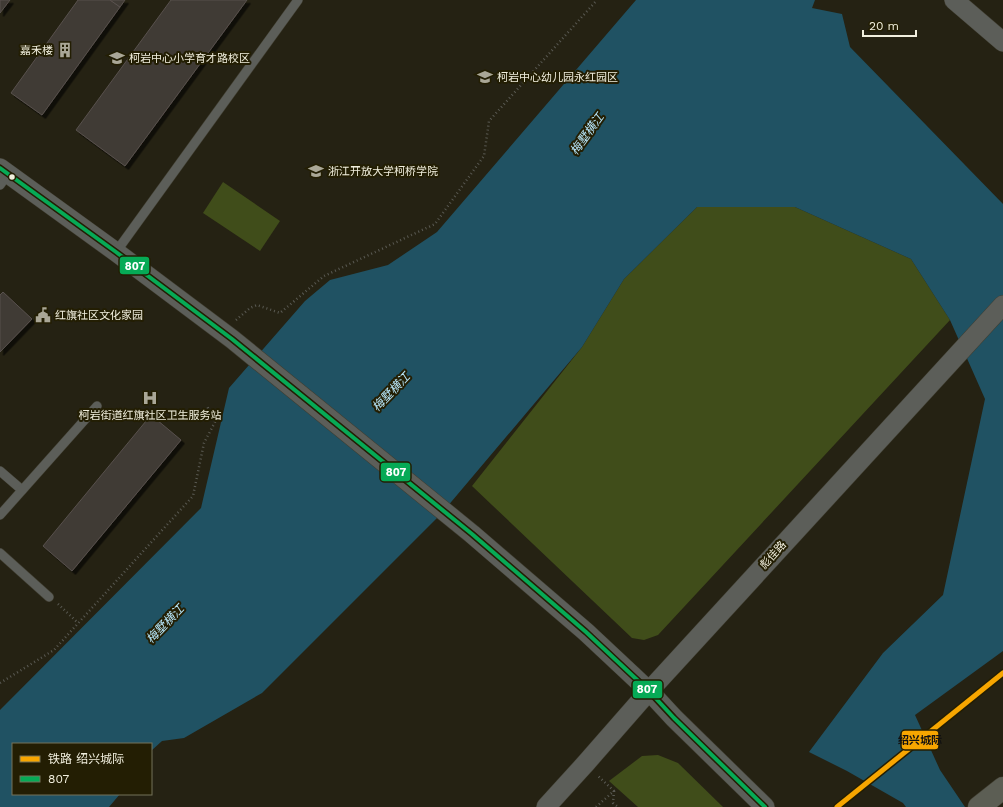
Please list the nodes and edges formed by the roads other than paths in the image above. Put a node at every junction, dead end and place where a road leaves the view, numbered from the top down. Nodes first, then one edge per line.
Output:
1 (298, 0) edge
2 (954, 0) edge
3 (1003, 42) edge
4 (3, 176) edge
5 (116, 252) junction
6 (1003, 305) edge
7 (97, 406) dead end
8 (0, 472) edge
9 (22, 490) junction
10 (0, 515) edge
11 (0, 552) edge
12 (49, 597) road end
13 (649, 691) junction
14 (1003, 788) edge
15 (546, 807) edge
16 (765, 807) edge
17 (979, 807) edge

1 - 5 lane
2 - 3 street
4 - 5 street
5 - 13 street
6 - 13 street, 彪佳路
7 - 9 lane
8 - 9 lane
9 - 10 lane
11 - 12 lane
13 - 15 street, 彪佳路
13 - 16 street
14 - 17 main road

